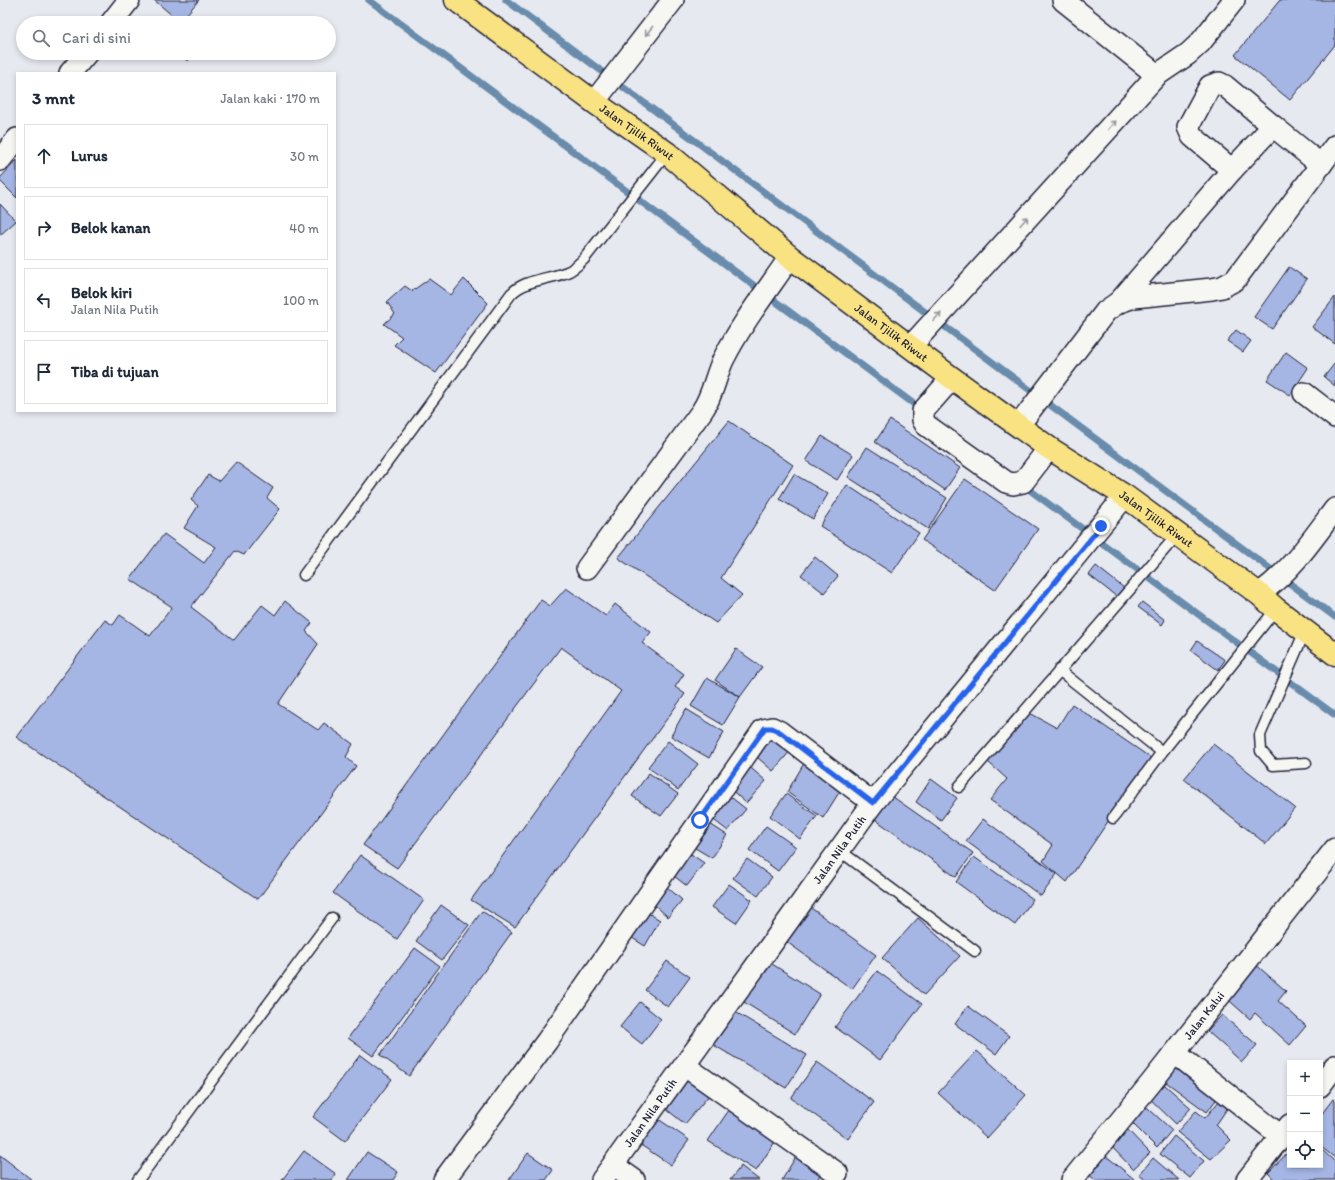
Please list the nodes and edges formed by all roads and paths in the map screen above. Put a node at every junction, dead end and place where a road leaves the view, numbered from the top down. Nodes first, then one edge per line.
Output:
1 (130, 0) edge
2 (456, 0) edge
3 (673, 0) edge
4 (1063, 0) edge
5 (1234, 0) edge
6 (117, 16) edge
7 (81, 60) edge
8 (71, 72) edge
9 (1157, 75) junction
10 (594, 102) junction
11 (1273, 126) junction
12 (16, 140) edge
13 (1335, 146) edge
14 (667, 153) junction
15 (0, 160) edge
16 (1321, 165) junction
17 (1232, 170) junction
18 (790, 257) junction
19 (1119, 302) junction
20 (911, 346) junction
21 (952, 378) junction
22 (1304, 394) dead end
23 (1335, 417) edge
24 (1019, 425) junction
25 (1049, 448) junction
26 (1125, 496) junction
27 (1335, 509) edge
28 (1177, 535) junction
29 (587, 568) dead end
30 (304, 575) dead end
31 (1259, 594) junction
32 (1276, 609) junction
33 (1305, 632) junction
34 (1335, 654) edge
35 (1059, 670) junction
36 (1162, 752) junction
37 (1306, 763) dead end
38 (959, 787) dead end
39 (873, 803) junction
40 (1113, 818) dead end
41 (1335, 849) edge
42 (839, 850) junction
43 (332, 918) dead end
44 (975, 951) dead end
45 (1175, 1053) junction
46 (684, 1066) junction
47 (1335, 1066) edge
48 (1323, 1082) edge
49 (1286, 1131) edge
50 (608, 1172) edge
51 (837, 1174) dead end
52 (138, 1180) edge
53 (444, 1180) edge
54 (634, 1180) edge
55 (1072, 1180) edge
56 (1247, 1180) edge

1 - 6 street
2 - 10 highway, Jalan Tjilik Riwut
3 -> 10 street
4 - 9 street
5 - 9 street
7 - 8 street
20 -> 9 street
10 - 14 highway, Jalan Tjilik Riwut
11 - 16 street
11 - 17 street
11 - 17 street
12 - 15 street
13 - 16 street
14 - 18 highway, Jalan Tjilik Riwut
14 - 30 lane
16 - 19 street
17 - 19 street
18 - 20 highway, Jalan Tjilik Riwut
18 - 29 street
19 - 24 street
20 - 21 highway, Jalan Tjilik Riwut
21 - 24 highway, Jalan Tjilik Riwut
21 - 25 street
22 - 23 street
24 - 25 highway, Jalan Tjilik Riwut
25 - 26 highway, Jalan Tjilik Riwut
26 - 28 highway, Jalan Tjilik Riwut
26 - 39 street, Jalan Nila Putih
27 - 31 street
28 - 31 highway, Jalan Tjilik Riwut
28 - 35 lane
31 - 32 highway, Jalan Tjilik Riwut
32 - 33 highway, Jalan Tjilik Riwut
32 - 36 lane
33 - 34 highway, Jalan Tjilik Riwut
33 - 37 lane
35 - 36 lane
35 - 38 lane
36 - 40 lane
39 - 42 street, Jalan Nila Putih
39 - 53 street
41 - 45 street, Jalan Kalui
42 - 44 lane
42 - 46 street, Jalan Nila Putih
43 - 52 lane
45 - 49 street
45 - 55 street, Jalan Kalui
46 - 50 street, Jalan Nila Putih
46 - 51 street
47 - 48 street
49 - 56 street
50 - 54 street

